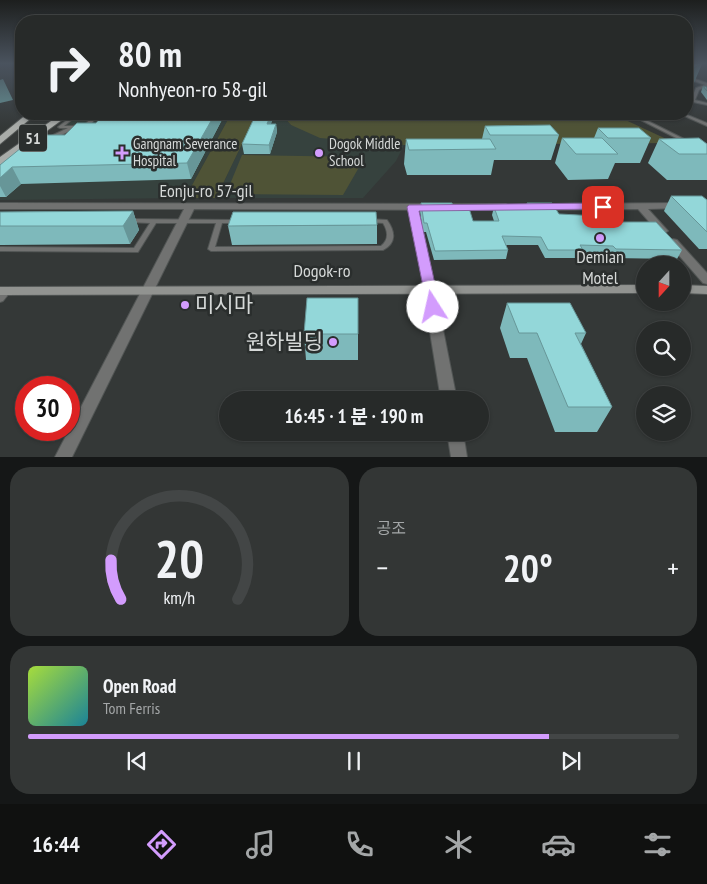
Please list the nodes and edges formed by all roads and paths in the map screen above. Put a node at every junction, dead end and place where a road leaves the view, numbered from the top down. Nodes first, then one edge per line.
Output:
1 (707, 84) edge
2 (693, 101) joint
3 (707, 104) edge
4 (693, 119) edge
5 (25, 120) edge
6 (58, 120) edge
7 (69, 120) edge
8 (92, 120) edge
9 (643, 120) edge
10 (707, 125) edge
11 (60, 127) junction
12 (80, 134) edge
13 (64, 138) edge
14 (45, 140) junction
15 (0, 141) edge
16 (690, 143) edge
17 (0, 162) edge
18 (0, 206) edge
19 (641, 206) junction
20 (688, 206) edge
21 (190, 207) junction
22 (413, 207) junction
23 (512, 207) edge
24 (532, 207) edge
25 (183, 220) junction
26 (125, 221) edge
27 (154, 221) junction
28 (220, 221) junction
29 (240, 221) edge
30 (366, 221) edge
31 (0, 249) edge
32 (707, 280) edge
33 (148, 289) junction
34 (430, 289) junction
35 (636, 289) edge
36 (691, 289) edge
37 (707, 290) edge
38 (2, 293) edge
39 (447, 391) edge
40 (456, 441) edge
41 (63, 456) edge
42 (459, 456) edge

1 - 2 lane
2 - 3 lane
4 - 10 lane
5 - 15 main road, 51
6 - 17 main road, 51
7 - 11 lane
8 - 12 lane
9 - 16 lane
11 - 14 lane
11 - 14 lane
13 - 14 lane
18 - 21 street, Eonju-ro 57-gil
19 - 20 street
19 - 24 street
19 - 32 street
21 - 22 street, Eonju-ro 57-gil
21 - 25 street
22 - 23 street, Eonju-ro 57-gil
22 - 34 lane
25 - 27 lane
25 - 28 lane
25 - 33 street
26 - 27 lane
27 - 31 lane
28 - 29 lane
28 - 30 lane
33 - 34 main road, Dogok-ro
33 - 38 main road, Dogok-ro
33 - 41 street
34 - 35 main road, Dogok-ro
34 - 39 street
36 - 37 main road
40 - 42 street

